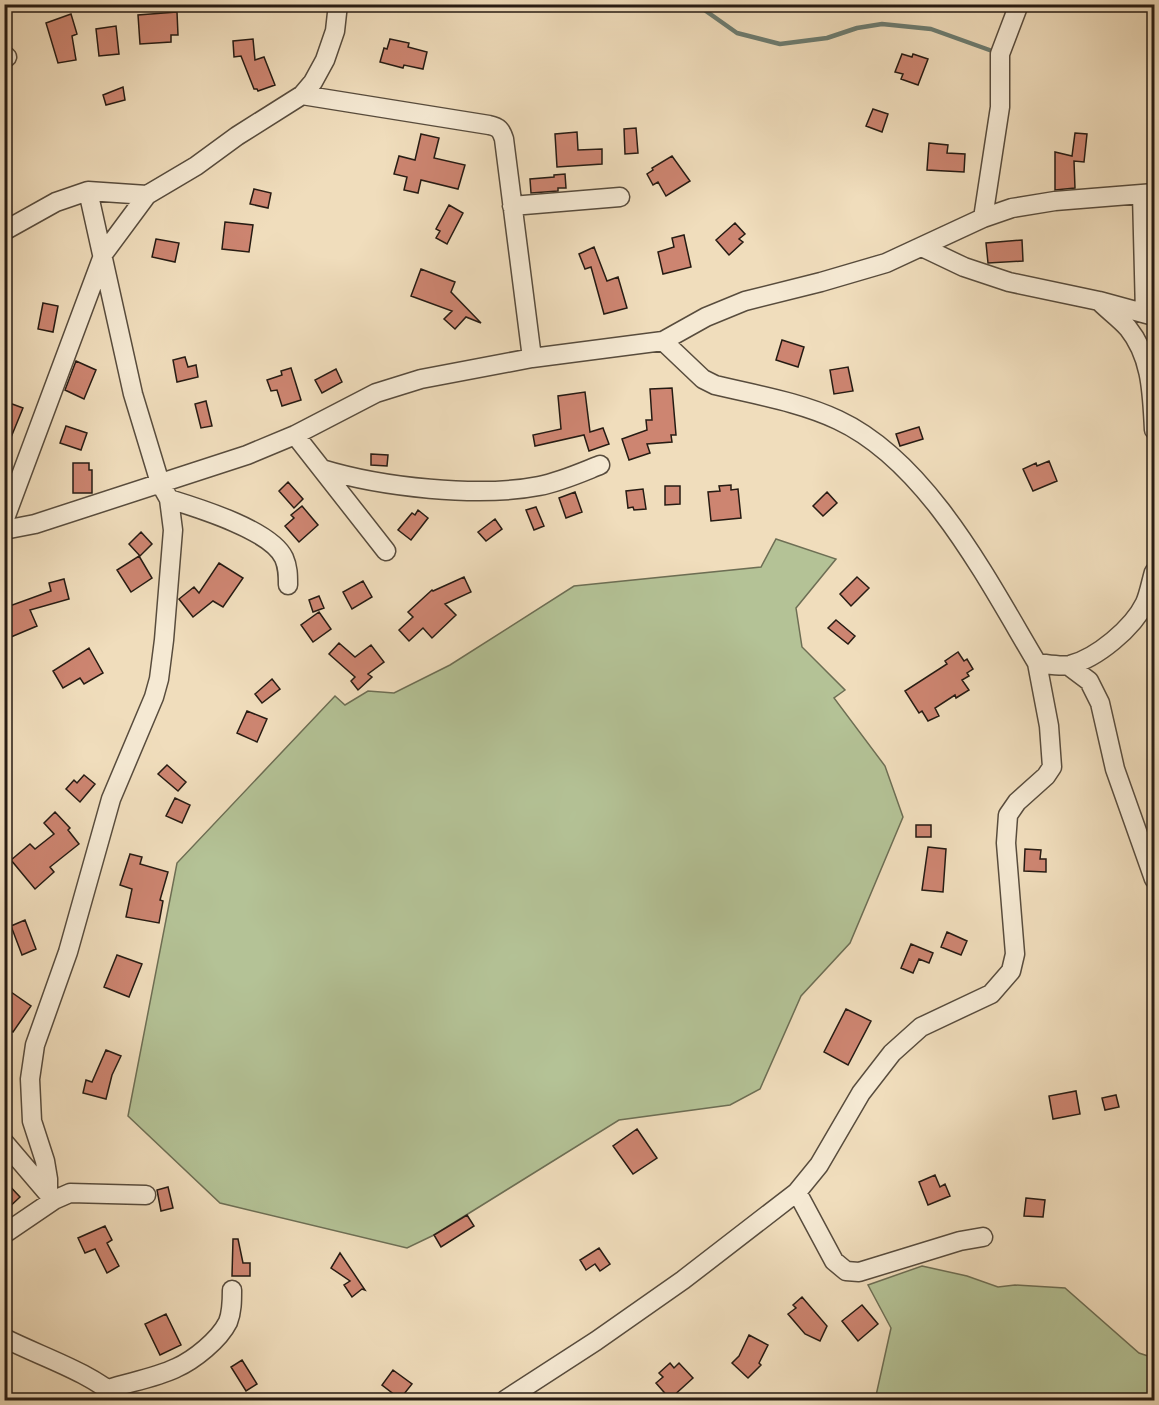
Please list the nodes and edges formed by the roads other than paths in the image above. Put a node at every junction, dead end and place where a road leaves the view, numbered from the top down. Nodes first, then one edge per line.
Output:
1 (338, 4) edge
2 (1019, 4) edge
3 (302, 95) junction
4 (88, 191) junction
5 (1148, 194) edge
6 (147, 195) junction
7 (620, 197) dead end
8 (512, 206) junction
9 (983, 218) junction
10 (4, 231) edge
11 (922, 247) junction
12 (104, 253) junction
13 (1099, 301) junction
14 (1150, 315) edge
15 (663, 341) junction
16 (532, 358) junction
17 (1152, 366) edge
18 (1155, 430) edge
19 (295, 435) junction
20 (600, 465) dead end
21 (322, 469) junction
22 (160, 483) junction
23 (169, 499) junction
24 (4, 521) edge
25 (4, 530) edge
26 (386, 551) dead end
27 (1155, 572) edge
28 (288, 585) dead end
29 (1037, 663) junction
30 (1068, 666) junction
31 (1155, 879) edge
32 (4, 1142) edge
33 (797, 1192) junction
34 (146, 1195) dead end
35 (51, 1197) junction
36 (4, 1234) edge
37 (983, 1237) dead end
38 (232, 1290) dead end
39 (4, 1338) edge
40 (115, 1395) edge
41 (504, 1401) edge

1 - 3 street
2 - 9 street
3 - 6 street
3 - 8 street
4 - 6 street
4 - 10 street
4 - 12 street
5 - 9 street
5 - 14 street
6 - 12 street
7 - 8 street
8 - 16 street
9 - 11 street
11 - 13 street
11 - 15 street
12 - 22 street
12 - 24 street
13 - 14 street
13 - 17 street
15 - 16 street
15 - 29 street
16 - 19 street
17 - 18 street
19 - 21 street
19 - 22 street
20 - 21 street
21 - 26 street
22 - 23 street
22 - 25 street
23 - 28 street
23 - 35 street
27 - 30 street
29 - 30 street
29 - 33 street
30 - 31 street
32 - 35 street
33 - 37 street
33 - 41 street
34 - 35 street
35 - 36 street
38 - 40 street
39 - 40 street

